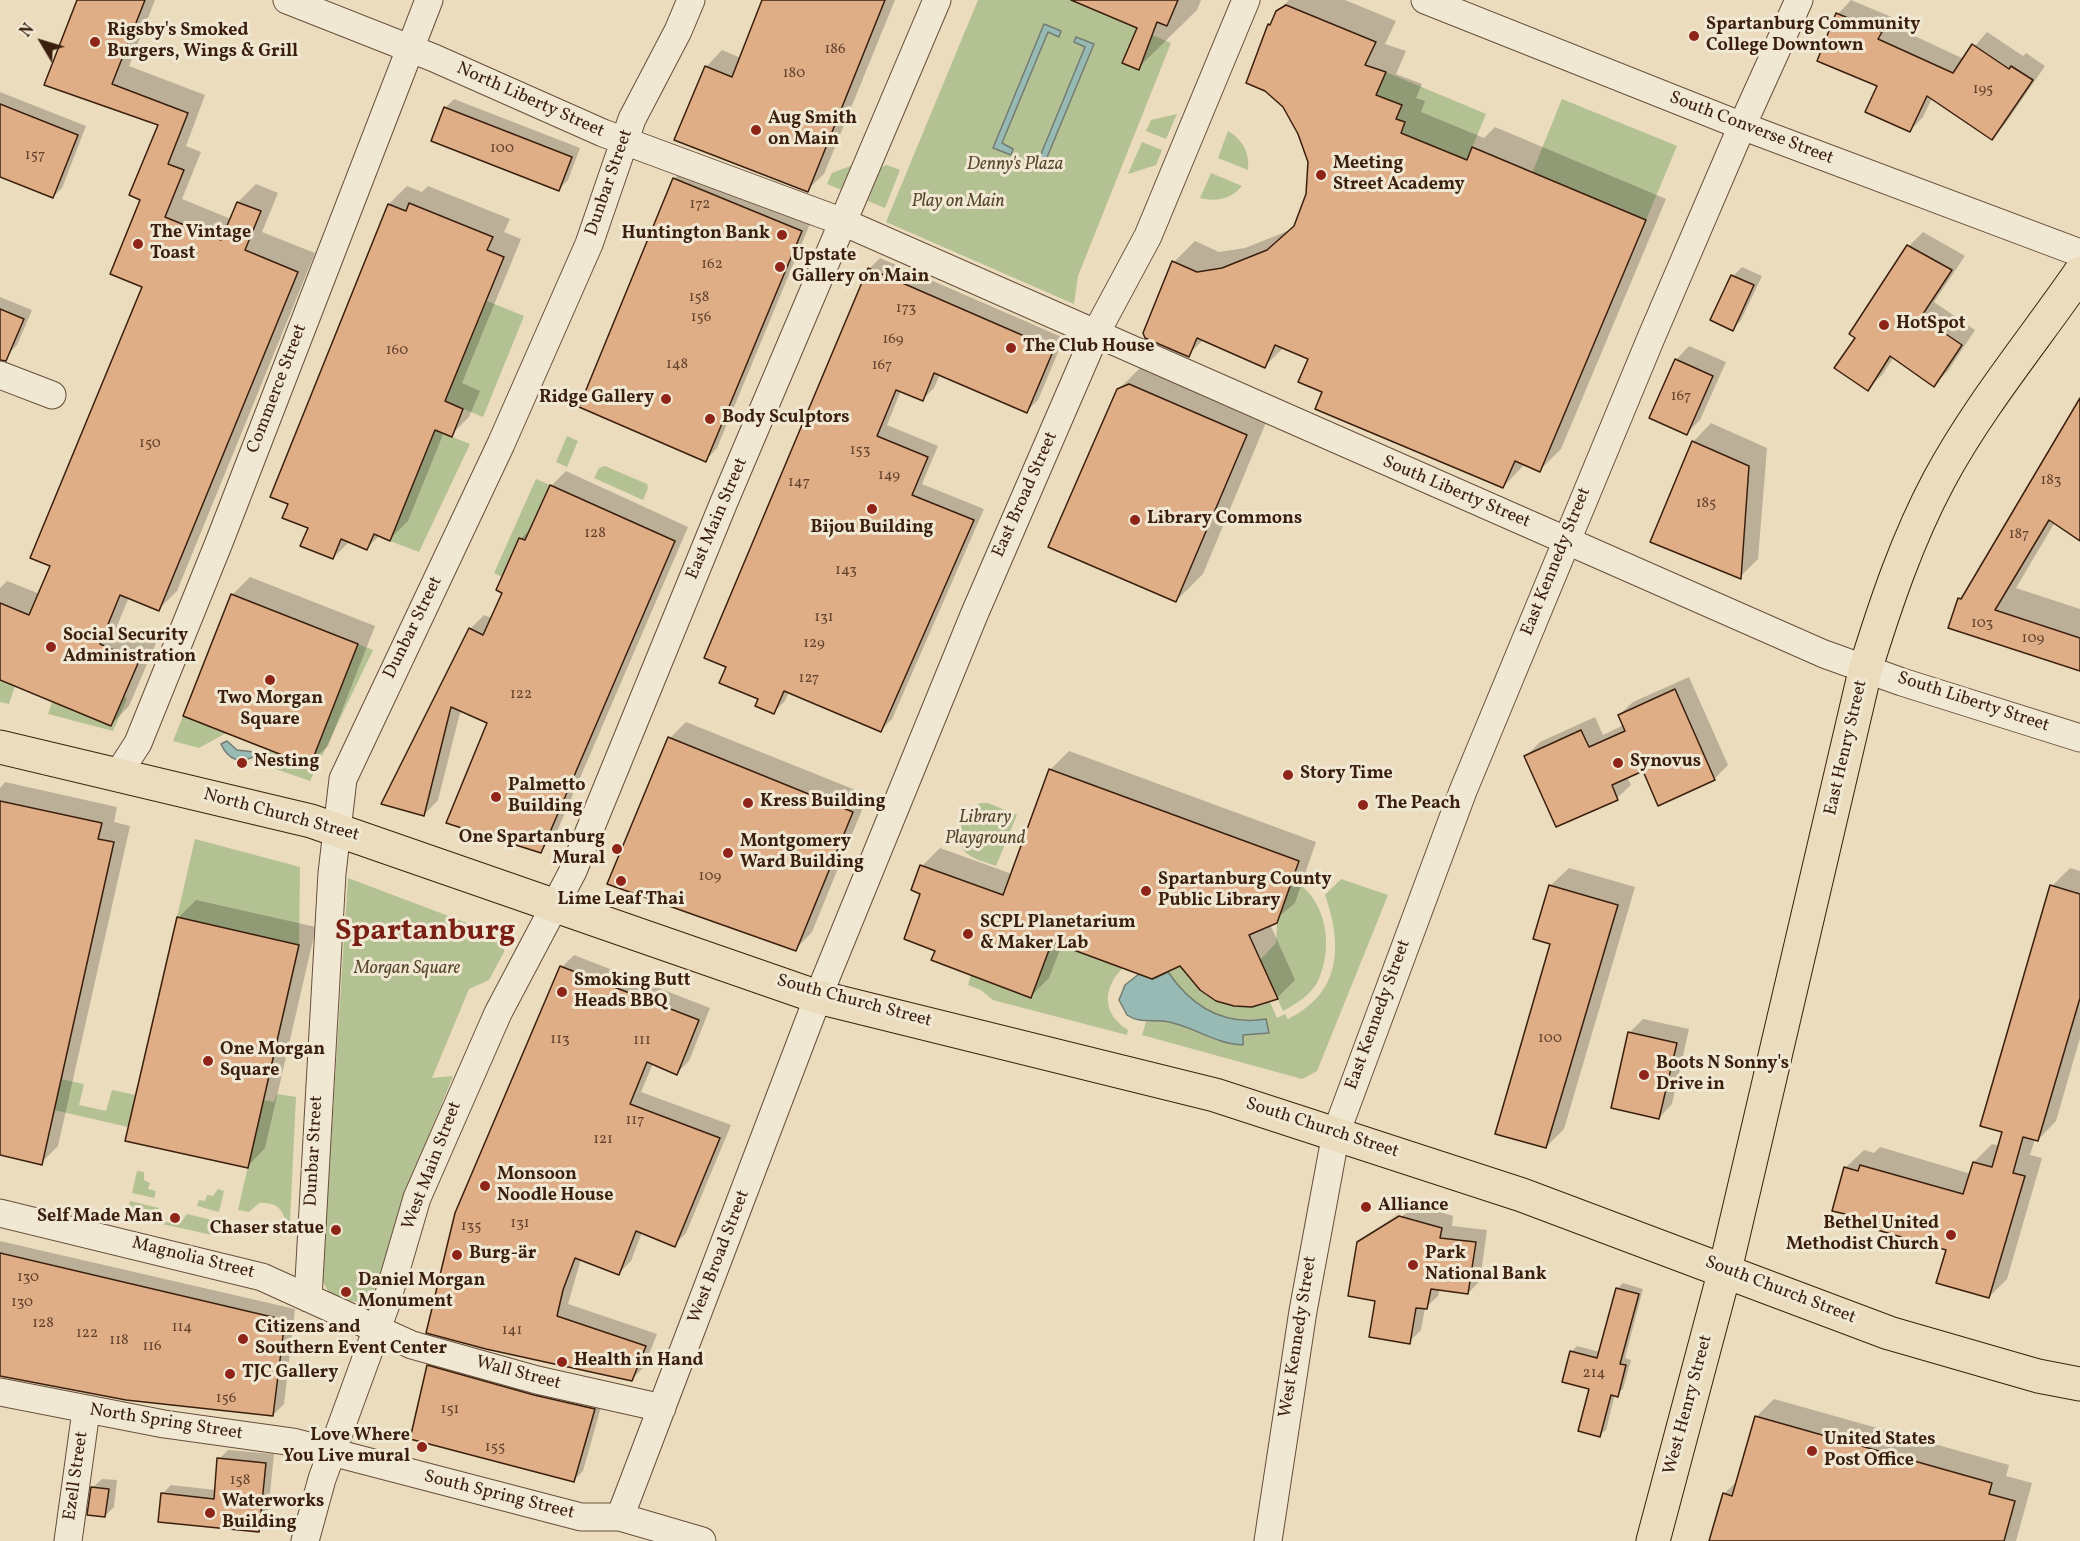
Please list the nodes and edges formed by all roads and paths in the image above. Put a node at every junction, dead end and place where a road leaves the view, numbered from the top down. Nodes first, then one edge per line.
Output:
1 (287, 0) edge
2 (429, 0) edge
3 (691, 0) edge
4 (937, 0) edge
5 (1246, 0) edge
6 (1425, 0) edge
7 (1799, 0) edge
8 (409, 48) junction
9 (1742, 126) junction
10 (623, 141) junction
11 (843, 222) junction
12 (2080, 253) edge
13 (2080, 273) edge
14 (1096, 333) junction
15 (0, 375) edge
16 (51, 395) dead end
17 (1566, 539) junction
18 (1866, 667) junction
19 (2080, 738) edge
20 (0, 747) edge
21 (118, 774) junction
22 (337, 829) junction
23 (555, 904) junction
24 (818, 997) junction
25 (1336, 1133) junction
26 (0, 1213) edge
27 (1725, 1270) junction
28 (308, 1298) junction
29 (378, 1329) junction
30 (2080, 1384) edge
31 (0, 1392) edge
32 (662, 1408) junction
33 (86, 1411) junction
34 (332, 1453) junction
35 (621, 1517) junction
36 (68, 1541) edge
37 (305, 1541) edge
38 (702, 1541) edge
39 (1268, 1541) edge
40 (1653, 1541) edge

1 - 8 street, North Liberty Street
2 - 8 street, Commerce Street
3 - 10 street, Dunbar Street
4 - 11 street, East Main Street
5 - 14 street, East Broad Street
6 - 9 street, South Converse Street
7 - 9 street, East Kennedy Street
8 - 10 street, North Liberty Street
8 - 21 street, Commerce Street
9 - 12 street, South Converse Street
9 - 17 street, East Kennedy Street
10 - 11 street, North Liberty Street
10 - 22 street, Dunbar Street
11 - 14 street, South Liberty Street
11 - 23 street, East Main Street
13 - 18 main road, East Henry Street
14 - 17 street, South Liberty Street
14 - 24 street, East Broad Street
15 - 16 street
17 - 18 street, South Liberty Street
17 - 25 street, East Kennedy Street
18 - 19 street, South Liberty Street
18 - 27 main road, East Henry Street
20 - 21 main road, North Church Street
21 - 22 main road, North Church Street
22 - 23 main road, North Church Street
22 - 28 street, Dunbar Street
23 - 24 main road, South Church Street
23 - 29 street, West Main Street
24 - 25 main road, South Church Street
24 - 32 street, West Broad Street
25 - 27 main road, South Church Street
25 - 39 street, West Kennedy Street
26 - 28 street, Magnolia Street
27 - 30 main road, South Church Street
27 - 40 main road, West Henry Street
28 - 29 street, Magnolia Street
29 - 32 street, Wall Street
29 - 34 street, West Main Street
31 - 33 street, North Spring Street
32 - 35 street, West Broad Street
33 - 34 street, North Spring Street
33 - 36 street, Ezell Street
34 - 35 street, South Spring Street
34 - 37 street, West Main Street
35 - 38 street, South Spring Street

